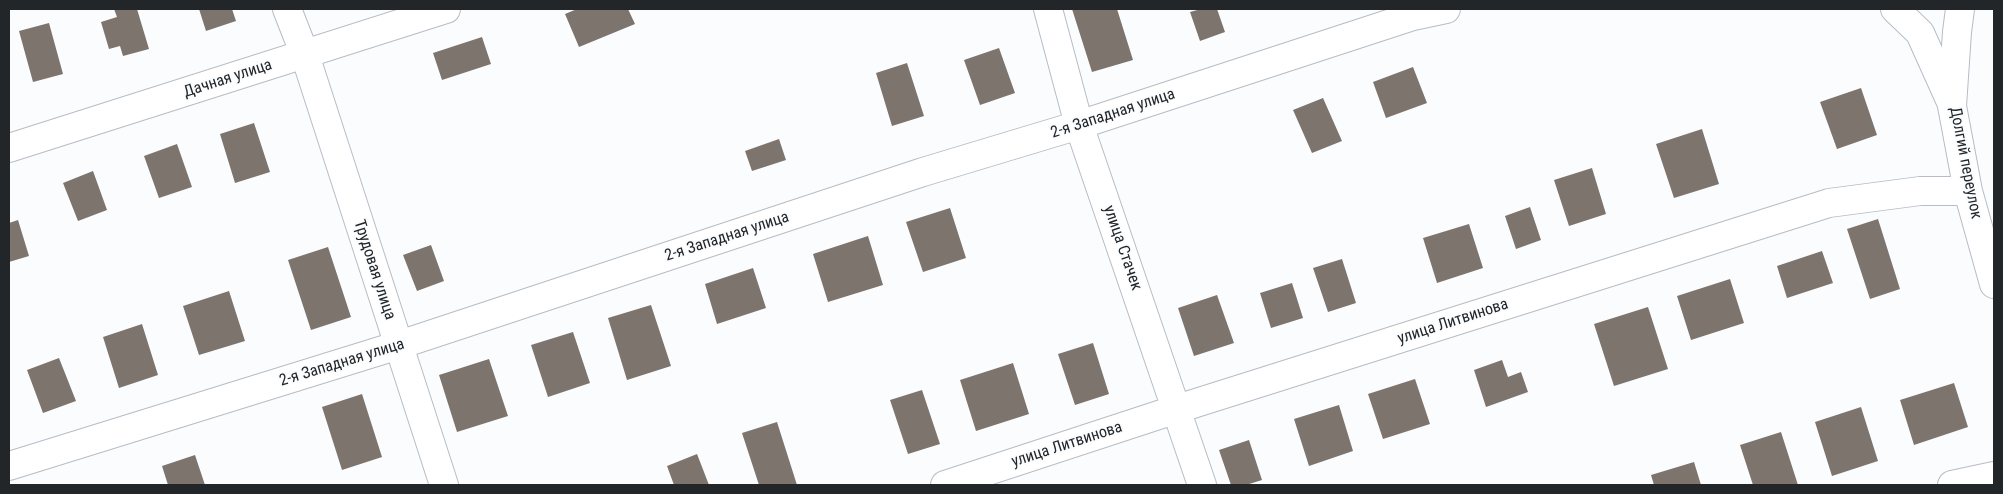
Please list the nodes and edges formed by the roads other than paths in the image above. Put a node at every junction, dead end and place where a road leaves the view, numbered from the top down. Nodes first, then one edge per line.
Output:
1 (287, 9) edge
2 (446, 9) edge
3 (1048, 9) edge
4 (1446, 9) edge
5 (1895, 9) edge
6 (1960, 9) edge
7 (305, 55) junction
8 (1952, 106) junction
9 (1079, 125) junction
10 (9, 148) edge
11 (1968, 192) junction
12 (1994, 284) edge
13 (398, 345) junction
14 (1177, 409) junction
15 (9, 466) edge
16 (1994, 476) edge
17 (444, 485) edge
18 (945, 485) edge
19 (1202, 485) edge
20 (1952, 485) edge

1 - 7 street, Трудовая улица
2 - 7 street, Дачная улица
3 - 9 street, улица Стачек
4 - 9 street, 2-я Западная улица
5 - 8 street
6 - 8 street, Долгий переулок
7 - 10 street, Дачная улица
7 - 13 street, Трудовая улица
8 - 11 street, Долгий переулок
9 - 13 street, 2-я Западная улица
9 - 14 street, улица Стачек
11 - 12 street, Долгий переулок
11 - 14 street, улица Литвинова
13 - 15 street, 2-я Западная улица
13 - 17 street, Трудовая улица
14 - 18 street, улица Литвинова
14 - 19 street, улица Стачек
16 - 20 street

